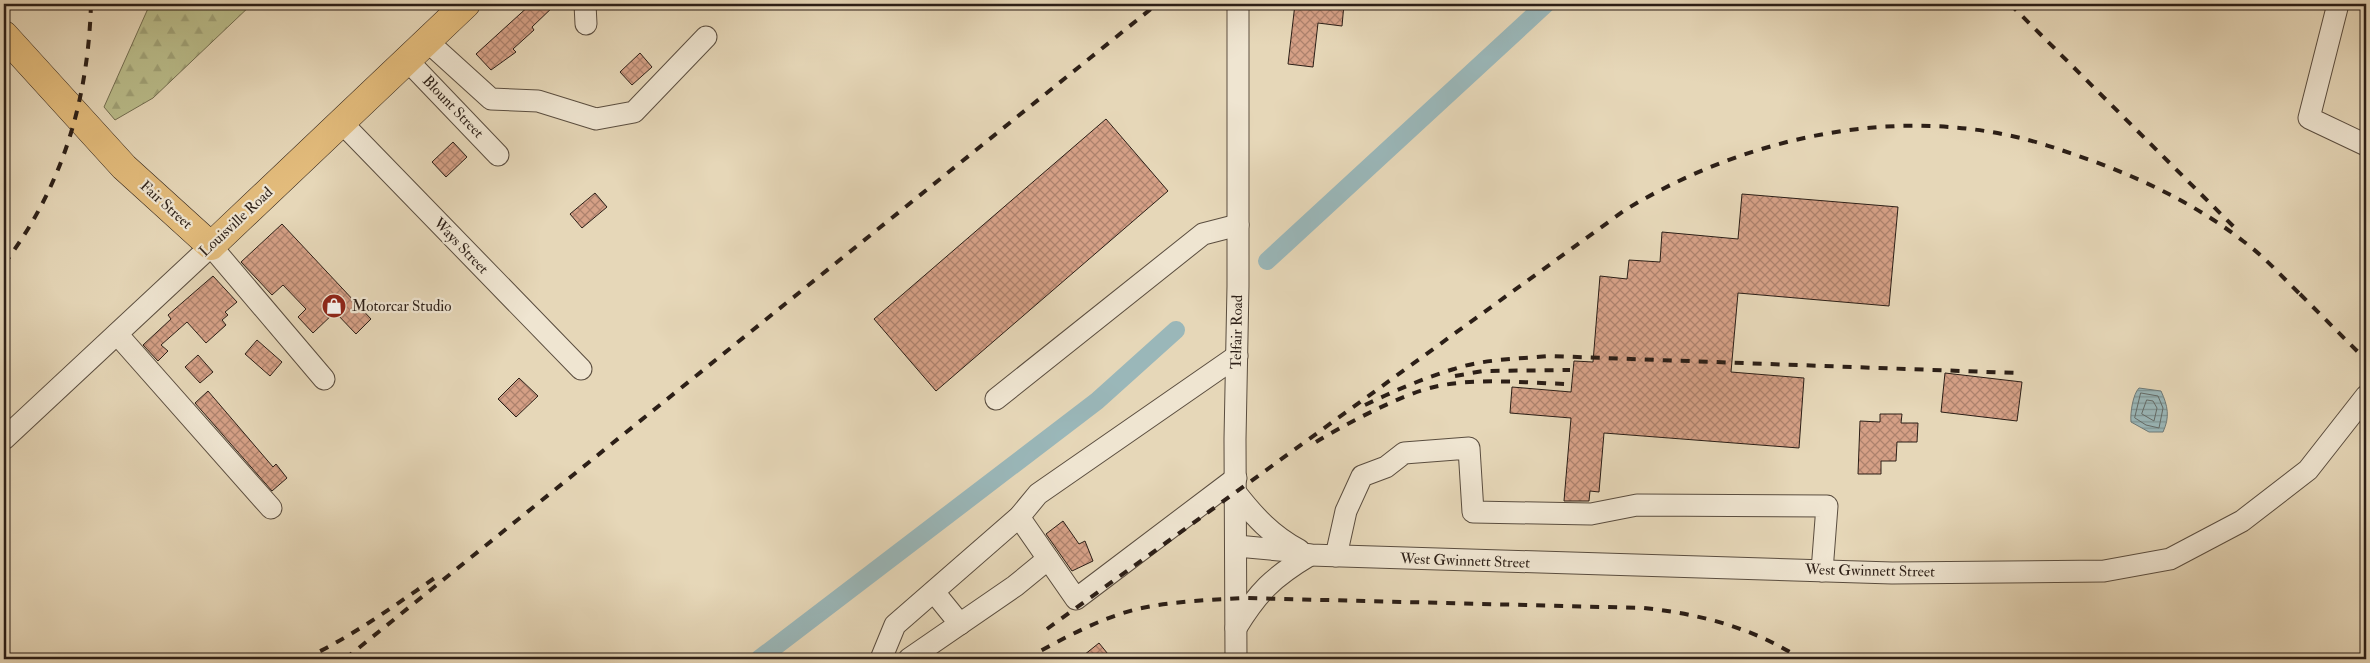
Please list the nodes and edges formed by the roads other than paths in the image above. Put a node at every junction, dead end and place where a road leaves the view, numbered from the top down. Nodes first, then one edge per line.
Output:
1 (466, 4) edge
2 (1238, 4) edge
3 (2338, 4) edge
4 (4, 35) edge
5 (706, 37) dead end
6 (427, 41) junction
7 (407, 60) junction
8 (342, 123) junction
9 (2366, 145) edge
10 (498, 155) dead end
11 (1238, 224) junction
12 (211, 246) junction
13 (117, 334) junction
14 (1237, 356) junction
15 (581, 369) dead end
16 (324, 379) dead end
17 (2366, 396) edge
18 (996, 399) dead end
19 (4, 439) edge
20 (1236, 485) junction
21 (271, 508) dead end
22 (1019, 517) junction
23 (1237, 554) junction
24 (1310, 555) junction
25 (1336, 556) junction
26 (1048, 559) junction
27 (1822, 571) junction
28 (934, 592) junction
29 (960, 624) junction
30 (1236, 628) junction
31 (881, 659) edge
32 (910, 659) edge
33 (1236, 659) edge

1 - 6 main road, Louisville Road
2 - 11 street, Telfair Road
3 - 9 street
4 - 12 main road, Fair Street
5 - 6 street
6 - 7 main road, Louisville Road
7 - 8 main road, Louisville Road
7 - 10 street, Blount Street
8 - 12 main road, Louisville Road
8 - 15 street, Ways Street
11 - 14 street, Telfair Road
11 - 18 street
12 - 13 street, Louisville Road
12 - 16 street, Fair Street
13 - 19 street, Louisville Road
13 - 21 street
14 - 20 street, Telfair Road
14 - 22 street
17 - 27 street, West Gwinnett Street
20 - 23 street, Telfair Road
20 - 24 street
20 - 26 street
22 - 26 street
22 - 28 street
23 - 24 street, West Gwinnett Street
23 - 30 street, Telfair Road
24 - 25 street, West Gwinnett Street
24 - 30 street
25 - 27 street, West Gwinnett Street
25 - 27 street
26 - 29 street
28 - 29 street
28 - 31 street
29 - 32 street
30 - 33 street, Telfair Road

